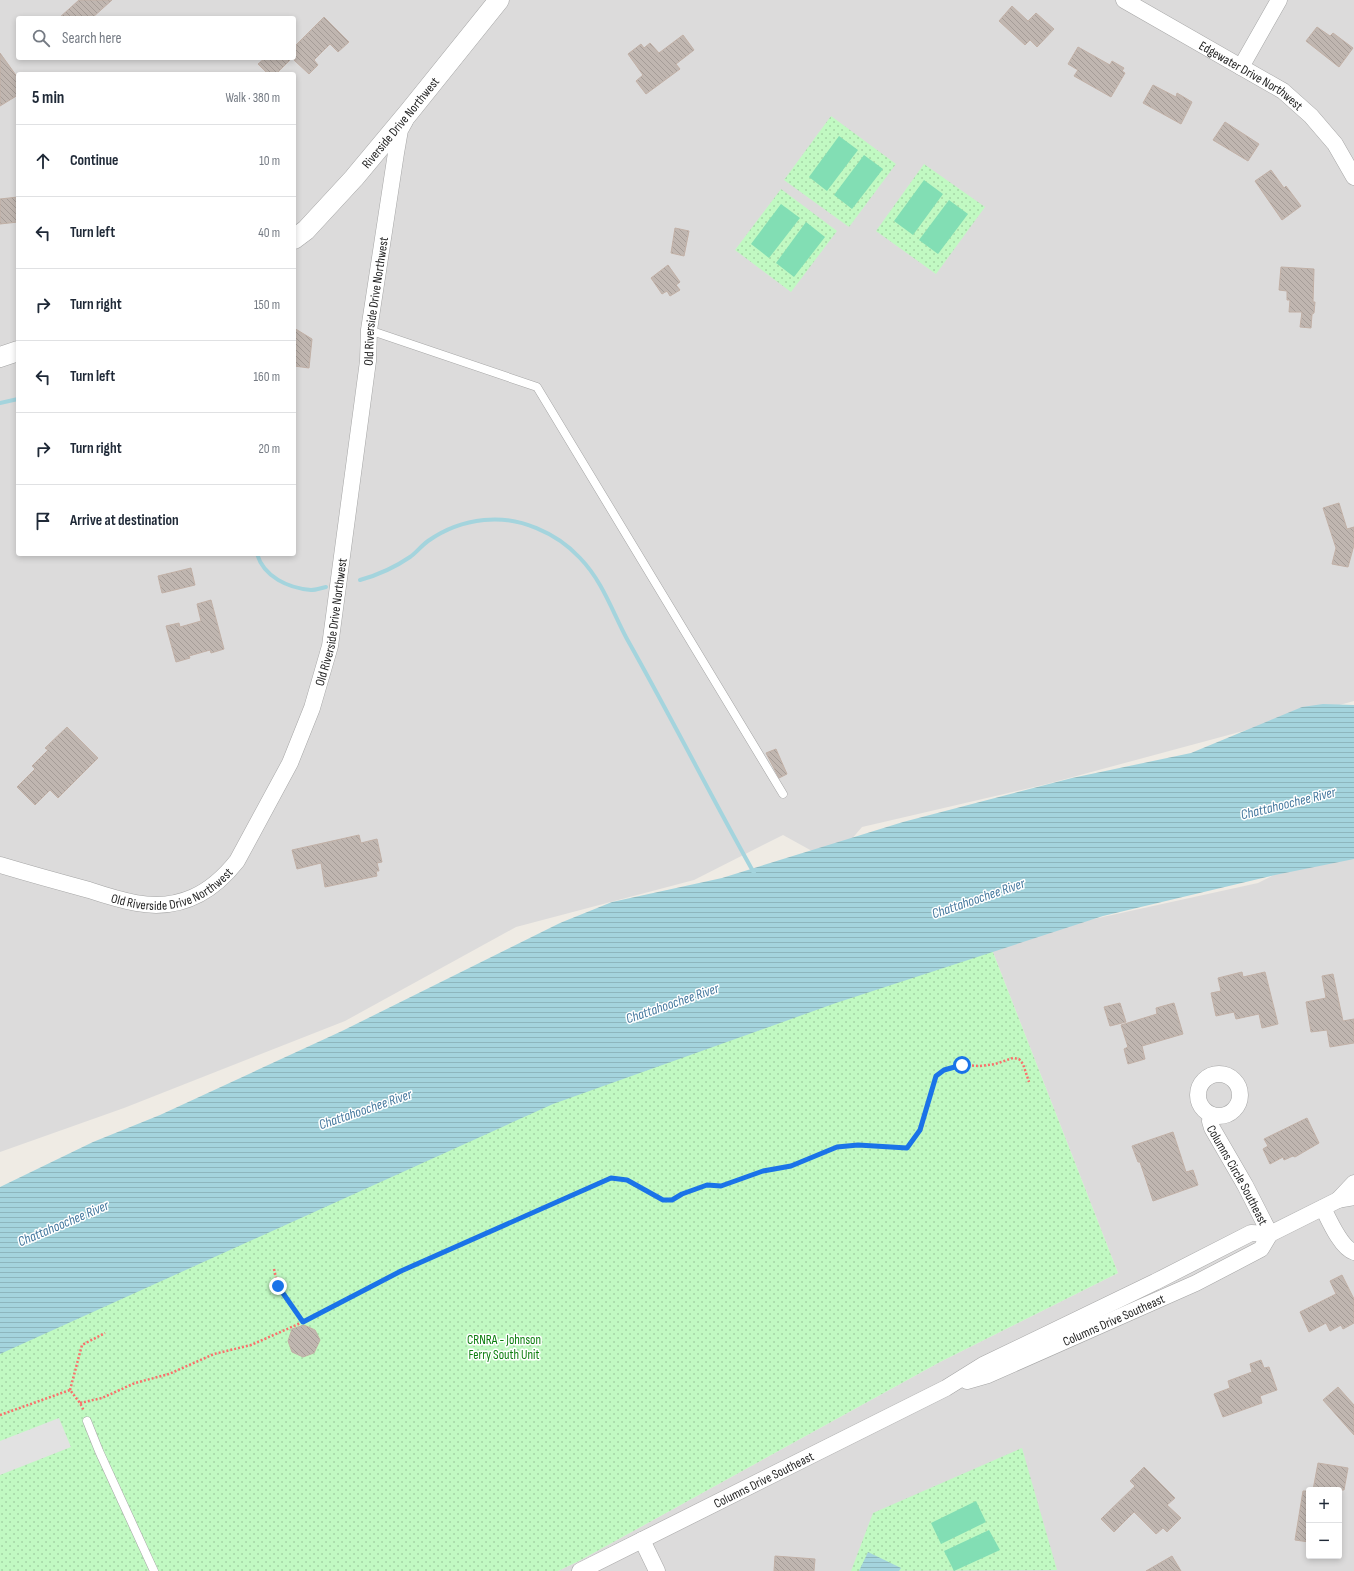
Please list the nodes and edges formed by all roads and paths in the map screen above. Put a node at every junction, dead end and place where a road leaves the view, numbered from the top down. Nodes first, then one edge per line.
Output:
1 (499, 0) edge
2 (1124, 0) edge
3 (1279, 0) edge
4 (1241, 67) junction
5 (409, 112) junction
6 (1354, 177) edge
7 (296, 238) edge
8 (369, 330) junction
9 (16, 353) edge
10 (0, 358) edge
11 (783, 794) dead end
12 (0, 865) edge
13 (1029, 1082) dead end
14 (1212, 1115) dead end
15 (1354, 1183) edge
16 (1354, 1197) edge
17 (1338, 1200) junction
18 (1322, 1208) junction
19 (1270, 1234) junction
20 (1354, 1252) edge
21 (274, 1269) dead end
22 (303, 1322) junction
23 (105, 1333) dead end
24 (70, 1390) junction
25 (80, 1403) junction
26 (0, 1415) edge
27 (88, 1421) joint
28 (642, 1540) junction
29 (154, 1571) edge
30 (580, 1571) edge
31 (657, 1571) edge

1 - 5 street, Riverside Drive Northwest
2 - 4 street, Edgewater Drive Northwest
3 - 4 street
4 - 6 street, Edgewater Drive Northwest
5 - 7 street, Riverside Drive Northwest
5 - 8 street, Old Riverside Drive Northwest
8 - 11 lane
8 - 12 street, Old Riverside Drive Northwest
9 - 10 street
13 - 22 path
14 - 19 street, Columns Circle Southeast
15 - 17 street, Columns Drive Southeast
16 - 17 street, Columns Drive Southeast
17 - 18 street, Columns Drive Southeast
18 - 19 street, Columns Drive Southeast
18 - 20 street
19 - 28 street, Columns Drive Southeast
21 - 22 path
22 - 25 path
23 - 24 path
24 - 25 path
24 - 26 path
25 - 27 path
27 - 29 lane
28 - 30 street, Columns Drive Southeast
28 - 31 street

